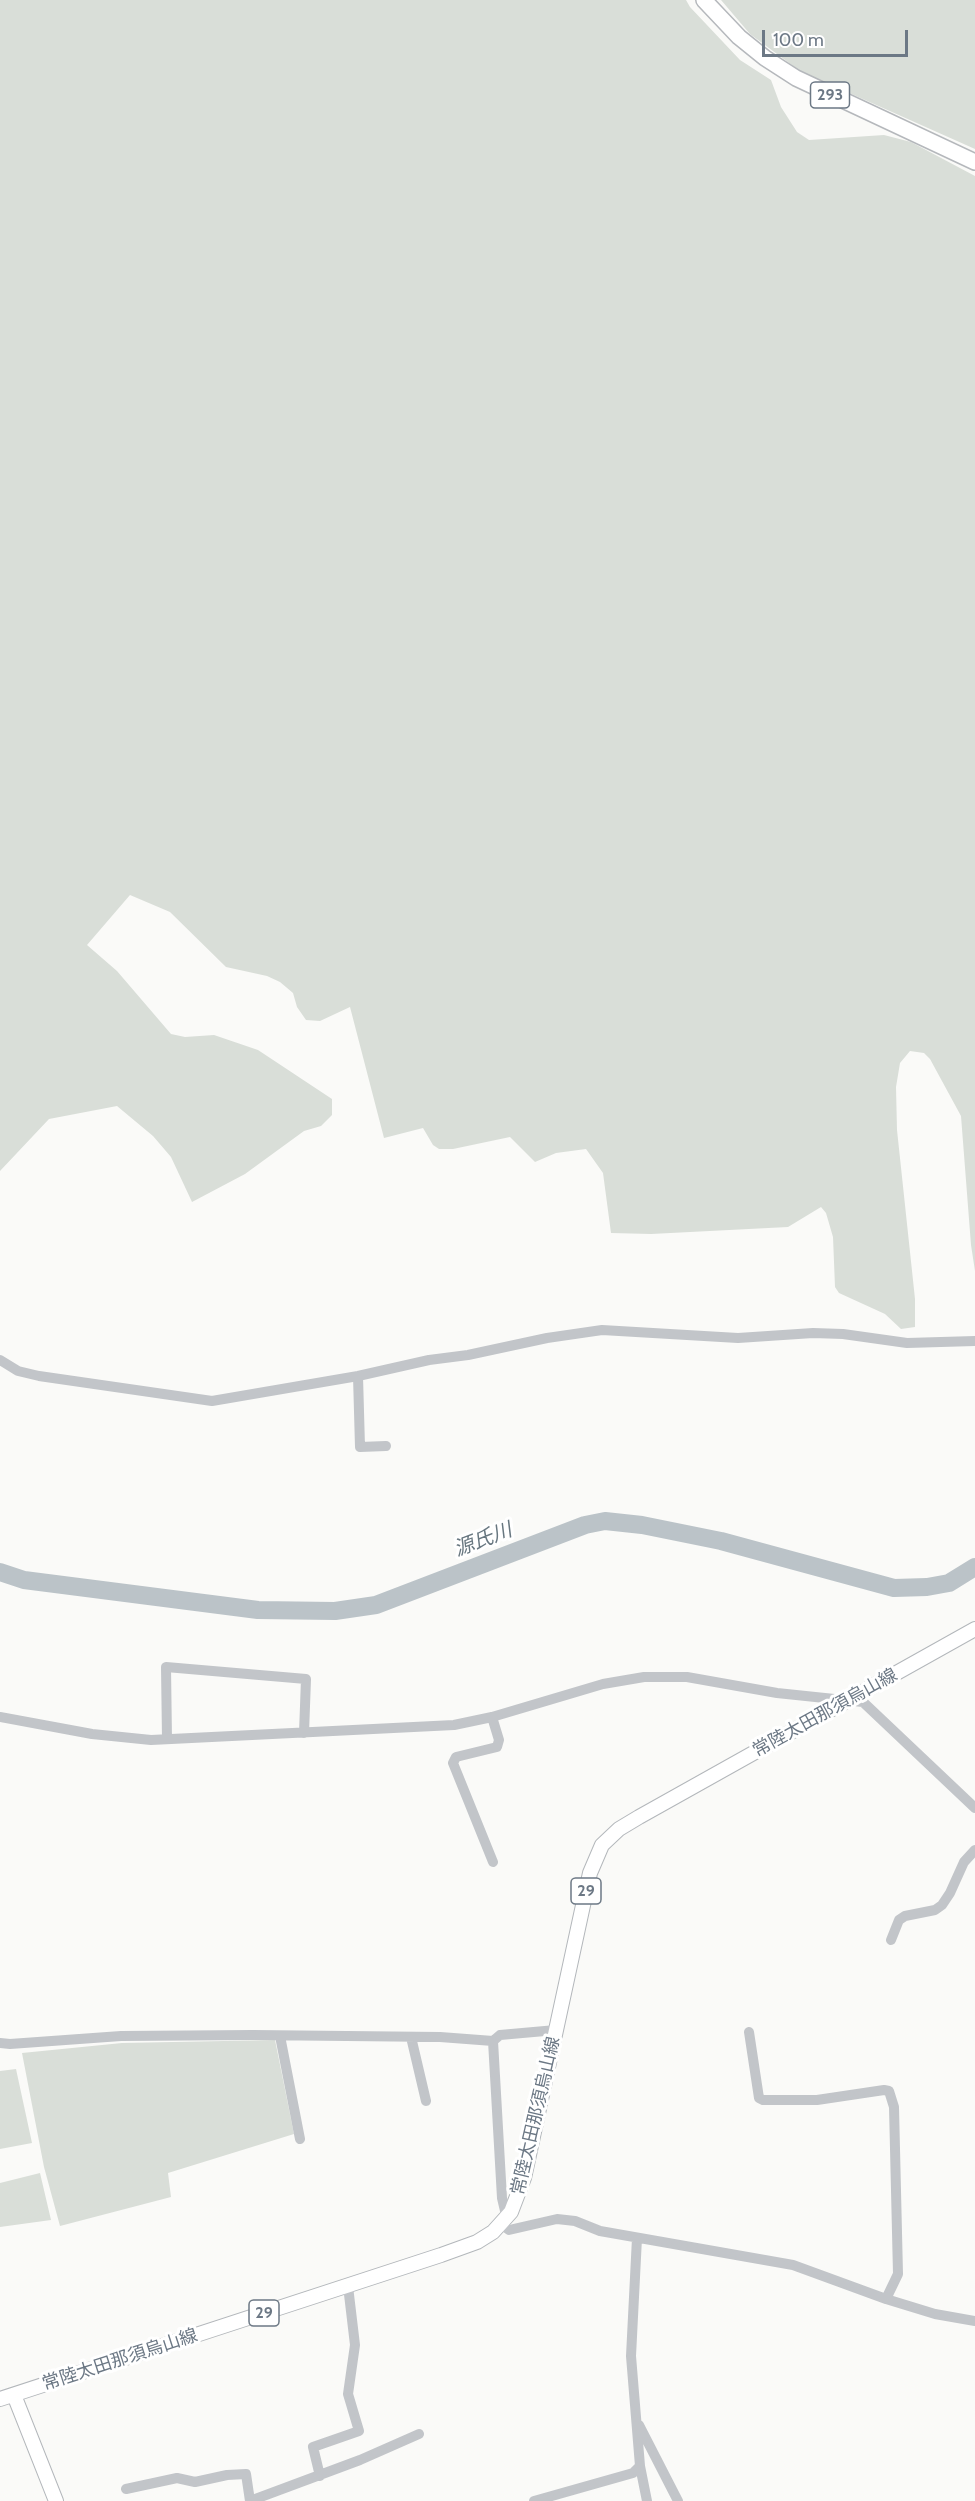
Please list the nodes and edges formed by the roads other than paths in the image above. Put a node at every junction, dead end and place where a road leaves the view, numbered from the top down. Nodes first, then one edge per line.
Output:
1 (704, 0) edge
2 (975, 162) edge
3 (975, 1341) edge
4 (0, 1360) edge
5 (358, 1376) junction
6 (386, 1446) dead end
7 (975, 1629) edge
8 (850, 1699) junction
9 (0, 1717) edge
10 (492, 1717) junction
11 (304, 1733) junction
12 (167, 1739) junction
13 (975, 1808) edge
14 (975, 1850) edge
15 (493, 1862) dead end
16 (891, 1940) dead end
17 (556, 2030) junction
18 (749, 2032) dead end
19 (280, 2036) junction
20 (411, 2037) junction
21 (493, 2041) junction
22 (0, 2043) edge
23 (426, 2101) dead end
24 (300, 2139) dead end
25 (504, 2222) junction
26 (637, 2238) junction
27 (348, 2286) junction
28 (886, 2300) junction
29 (975, 2321) edge
30 (14, 2395) junction
31 (0, 2399) edge
32 (636, 2420) junction
33 (419, 2434) dead end
34 (640, 2466) junction
35 (320, 2476) junction
36 (126, 2489) dead end
37 (56, 2501) edge
38 (250, 2501) edge
39 (534, 2501) edge
40 (647, 2501) edge
41 (678, 2501) edge

1 - 2 highway, 293
3 - 5 street
4 - 5 street
5 - 6 street
7 - 8 main road, 常陸太田那須烏山線 / 29
8 - 10 street
8 - 13 street
8 - 17 main road, 常陸太田那須烏山線 / 29
9 - 12 street
10 - 11 street
10 - 15 street
11 - 12 street
11 - 12 street
14 - 16 street
17 - 21 street
17 - 25 main road, 常陸太田那須烏山線 / 29
18 - 28 street
19 - 20 street
19 - 22 street
19 - 24 street
20 - 21 street
20 - 23 street
21 - 25 street
25 - 26 street
25 - 27 main road, 常陸太田那須烏山線 / 29
26 - 28 street
26 - 32 street
27 - 30 main road, 常陸太田那須烏山線 / 29
27 - 35 street
28 - 29 street
30 - 31 main road, 常陸太田那須烏山線
30 - 37 main road
32 - 34 street
32 - 41 street
33 - 35 street
34 - 39 street
34 - 40 street
35 - 38 street
36 - 38 street

